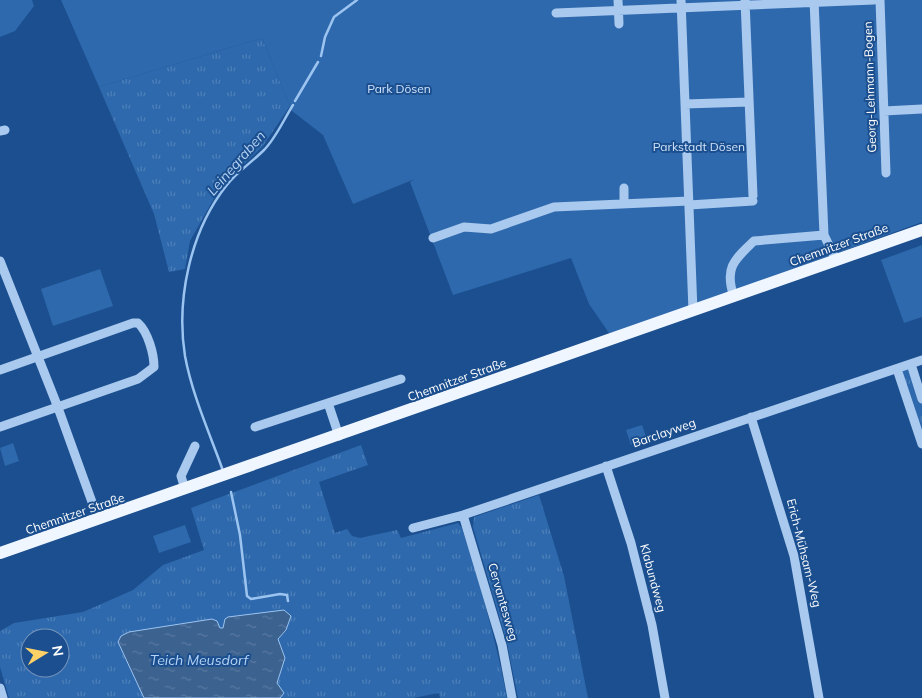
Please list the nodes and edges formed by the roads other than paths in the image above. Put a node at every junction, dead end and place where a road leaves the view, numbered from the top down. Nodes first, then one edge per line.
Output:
1 (618, 0) edge
2 (874, 0) edge
3 (880, 0) edge
4 (814, 1) edge
5 (745, 3) edge
6 (681, 4) edge
7 (619, 10) junction
8 (556, 13) dead end
9 (619, 24) dead end
10 (749, 102) junction
11 (685, 104) junction
12 (922, 109) edge
13 (884, 111) junction
14 (886, 173) dead end
15 (624, 188) dead end
16 (624, 203) junction
17 (689, 203) junction
18 (922, 230) edge
19 (824, 235) junction
20 (433, 238) dead end
21 (836, 260) junction
22 (1, 265) edge
23 (734, 297) junction
24 (693, 311) junction
25 (38, 356) junction
26 (922, 360) edge
27 (910, 364) junction
28 (897, 368) junction
29 (0, 370) edge
30 (401, 379) dead end
31 (922, 399) edge
32 (328, 403) junction
33 (57, 406) junction
34 (752, 417) junction
35 (254, 426) dead end
36 (0, 427) edge
37 (339, 436) junction
38 (922, 444) edge
39 (195, 446) dead end
40 (606, 466) junction
41 (185, 490) junction
42 (92, 502) dead end
43 (463, 515) junction
44 (413, 528) dead end
45 (0, 554) edge
46 (0, 688) edge
47 (3, 698) edge
48 (512, 698) edge
49 (665, 698) edge
50 (819, 698) edge

1 - 7 street
2 - 4 street
3 - 13 street, Georg-Lehmann-Bogen
4 - 5 street
4 - 19 street
5 - 6 street
5 - 10 street
6 - 7 street
6 - 11 street
7 - 8 street
7 - 9 street
10 - 11 street
10 - 17 street
11 - 17 street
12 - 13 street
13 - 14 street, Georg-Lehmann-Bogen
15 - 16 street
16 - 17 street
16 - 20 street
17 - 24 street
18 - 21 main road, Chemnitzer Straße
19 - 21 street
19 - 23 street
21 - 23 main road, Chemnitzer Straße
22 - 25 street
23 - 24 main road, Chemnitzer Straße
24 - 37 main road, Chemnitzer Straße
25 - 29 street
25 - 33 street
25 - 33 street
26 - 27 street, Barclayweg
27 - 28 street, Barclayweg
27 - 31 street
28 - 34 street, Barclayweg
28 - 38 street
30 - 32 street
32 - 35 street
32 - 37 street
33 - 36 street
33 - 42 street
34 - 40 street, Barclayweg
34 - 50 street, Erich-Mühsam-Weg
37 - 41 main road, Chemnitzer Straße
39 - 41 street
40 - 43 street, Barclayweg
40 - 49 street, Klabundweg
41 - 45 main road, Chemnitzer Straße
43 - 44 street, Barclayweg
43 - 48 street, Cervantesweg
46 - 47 street

